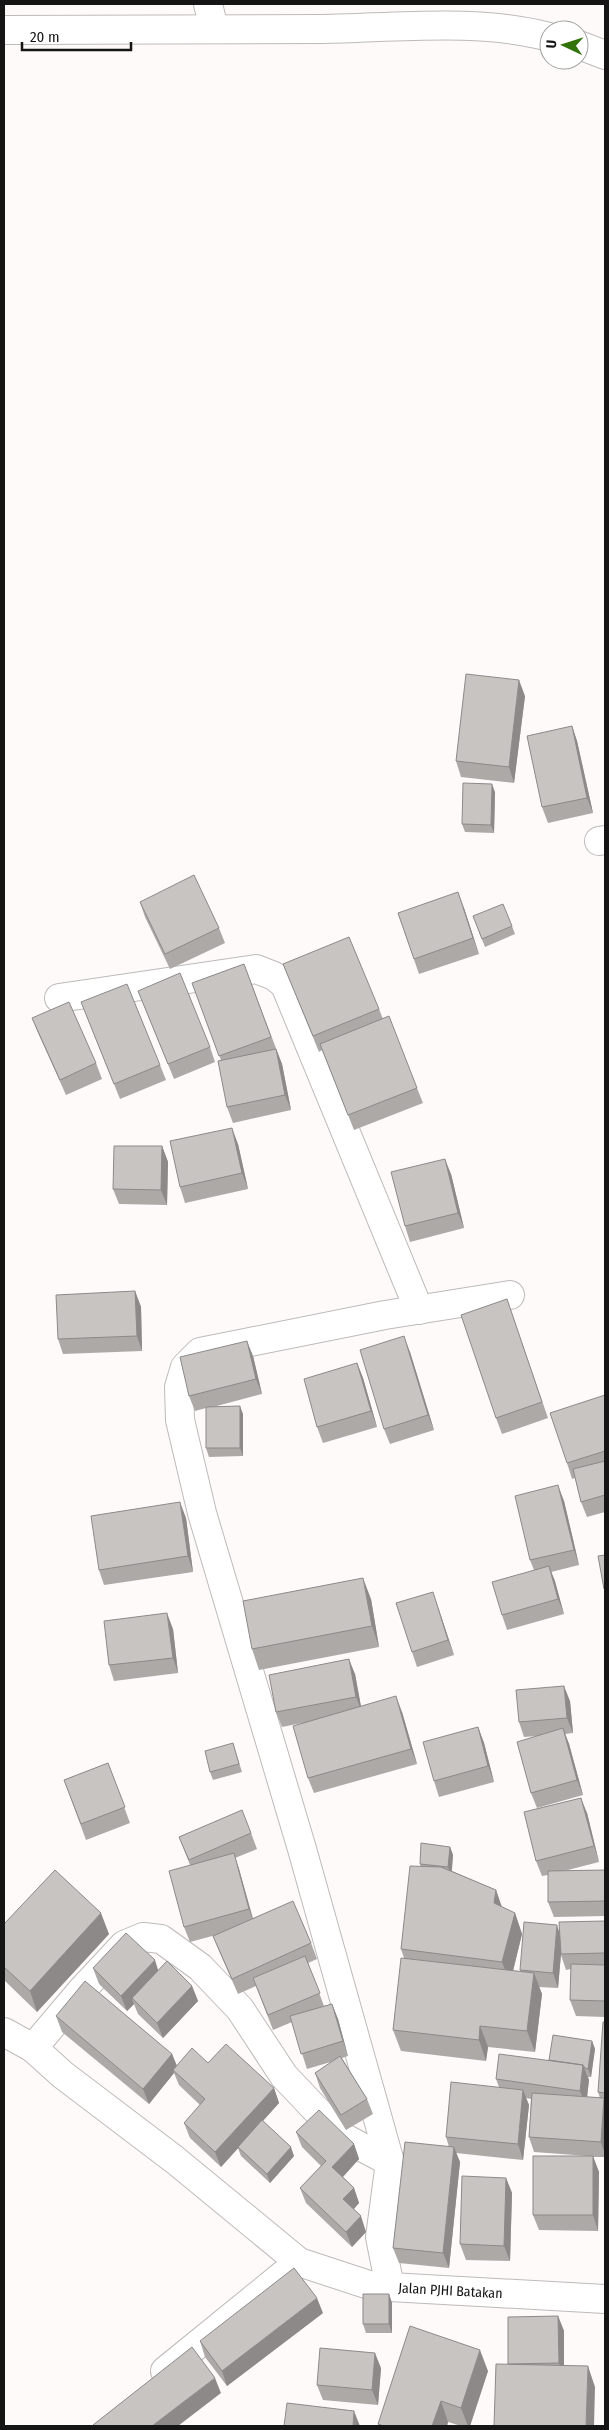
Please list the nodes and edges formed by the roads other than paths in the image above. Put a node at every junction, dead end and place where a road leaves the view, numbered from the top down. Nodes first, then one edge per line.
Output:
1 (211, 16) edge
2 (4, 30) edge
3 (539, 34) edge
4 (589, 49) edge
5 (605, 55) edge
6 (59, 998) dead end
7 (510, 1295) dead end
8 (419, 1310) junction
9 (4, 2032) edge
10 (33, 2048) junction
11 (390, 2162) junction
12 (299, 2262) junction
13 (390, 2287) junction
14 (605, 2299) edge
15 (144, 2388) edge

1 - 2 street
1 - 3 street
4 - 5 street
6 - 8 street
7 - 8 street
8 - 11 street
9 - 10 street
10 - 11 street
10 - 12 street
11 - 13 street
12 - 13 street, Jalan PJHI Batakan
12 - 15 street
13 - 14 street, Jalan PJHI Batakan

